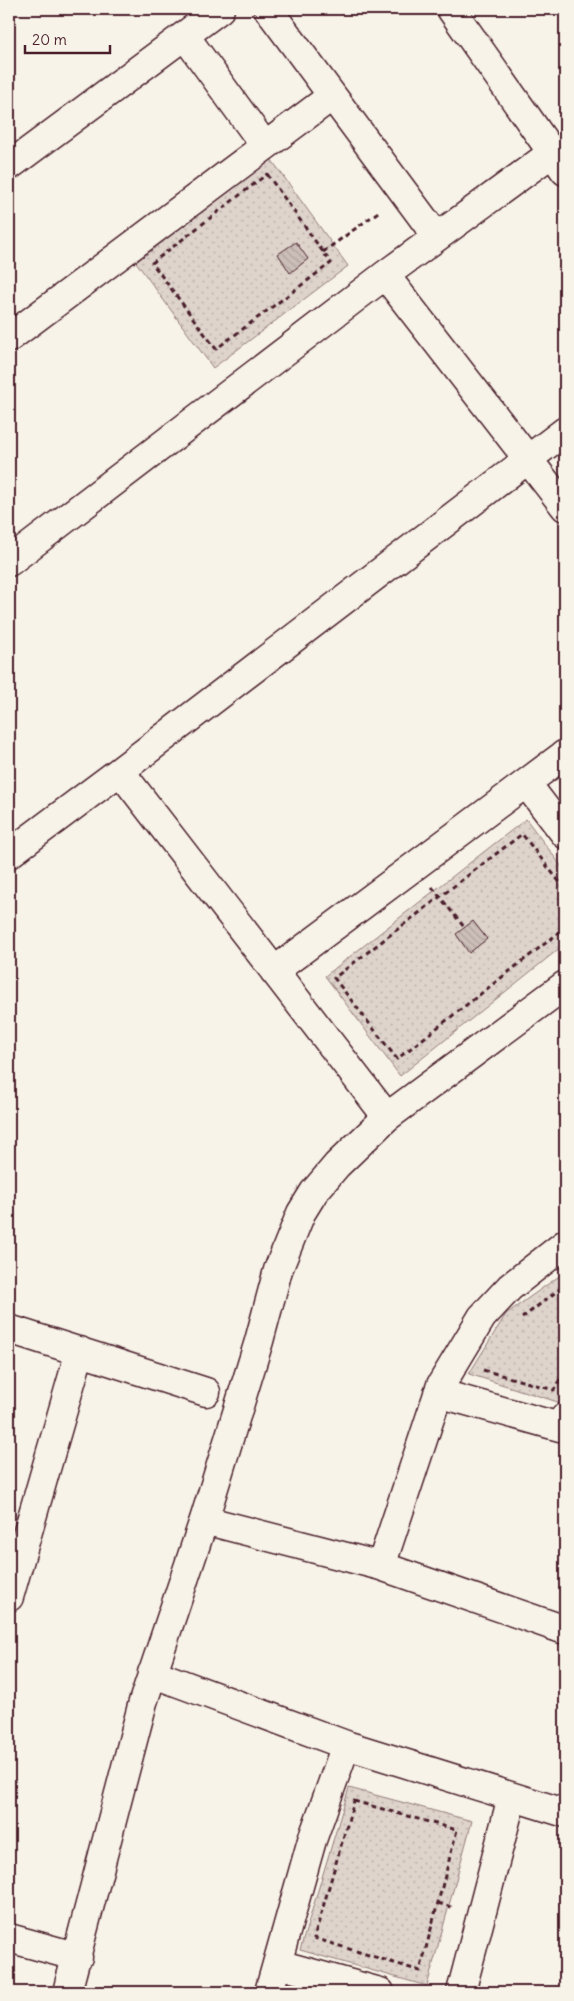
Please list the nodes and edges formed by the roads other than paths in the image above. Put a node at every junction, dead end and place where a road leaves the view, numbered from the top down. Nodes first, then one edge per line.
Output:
1 (220, 9) edge
2 (268, 9) edge
3 (451, 9) edge
4 (185, 36) junction
5 (332, 96) junction
6 (265, 146) junction
7 (559, 162) edge
8 (9, 166) edge
9 (437, 237) junction
10 (385, 275) junction
11 (9, 338) edge
12 (565, 431) edge
13 (529, 460) junction
14 (565, 507) edge
15 (13, 551) edge
16 (565, 754) edge
17 (120, 771) junction
18 (526, 783) junction
19 (565, 834) edge
20 (9, 854) edge
21 (274, 971) junction
22 (565, 985) edge
23 (387, 1117) junction
24 (565, 1244) edge
25 (9, 1329) edge
26 (80, 1351) junction
27 (206, 1392) dead end
28 (438, 1393) junction
29 (565, 1417) edge
30 (204, 1520) junction
31 (18, 1538) edge
32 (381, 1566) junction
33 (9, 1597) edge
34 (565, 1630) edge
35 (152, 1673) junction
36 (346, 1745) junction
37 (512, 1797) junction
38 (565, 1813) edge
39 (9, 1938) edge
40 (78, 1958) junction
41 (278, 1964) junction
42 (68, 1992) edge
43 (269, 1992) edge
44 (380, 1992) edge
45 (461, 1992) edge

1 - 4 street
2 - 5 street
3 - 7 street
4 - 6 street
4 - 8 street
5 - 6 street
5 - 9 street
6 - 11 street
7 - 9 street
9 - 10 street
10 - 13 street
10 - 15 street
12 - 13 street
13 - 14 street
13 - 17 street
16 - 18 street
17 - 20 street
17 - 21 street
18 - 19 street
18 - 21 street
21 - 23 street
22 - 23 street
23 - 30 street
24 - 28 street
25 - 26 street
26 - 27 street
26 - 31 street
28 - 29 street
28 - 32 street
30 - 32 street
30 - 35 street
31 - 33 street
32 - 34 street
35 - 36 street
35 - 40 street
36 - 37 street
36 - 41 street
37 - 38 street
37 - 45 street
39 - 40 street
40 - 42 street
41 - 43 street
41 - 44 street

